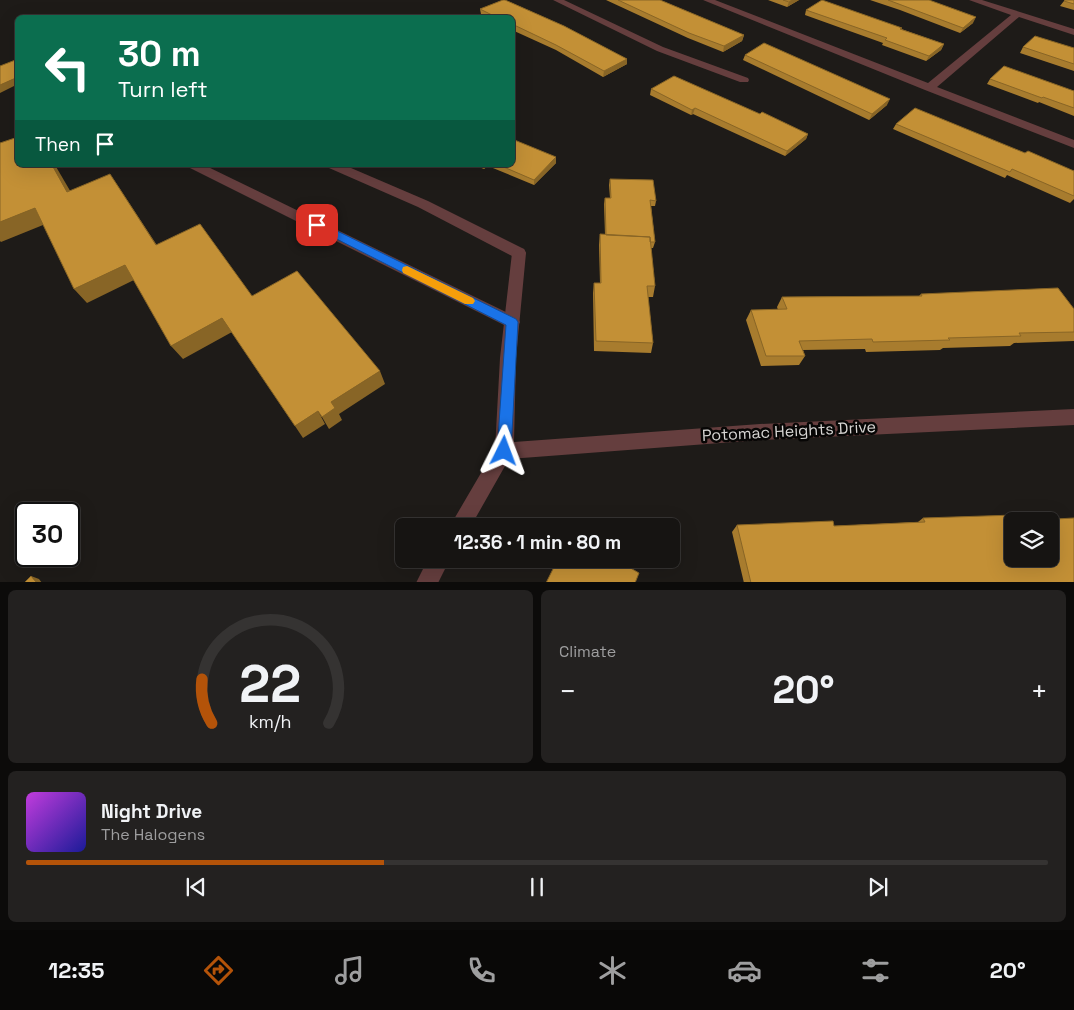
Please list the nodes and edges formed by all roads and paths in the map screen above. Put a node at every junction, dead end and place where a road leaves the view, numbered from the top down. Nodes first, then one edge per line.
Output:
1 (557, 0) edge
2 (707, 0) edge
3 (972, 0) edge
4 (1017, 14) junction
5 (1074, 32) edge
6 (744, 80) dead end
7 (929, 88) junction
8 (1074, 144) edge
9 (198, 167) edge
10 (338, 167) edge
11 (512, 322) junction
12 (1074, 417) edge
13 (504, 451) junction
14 (465, 518) edge
15 (435, 568) edge
16 (426, 582) edge

1 - 6 street
2 - 7 street
3 - 4 street
4 - 5 street
4 - 7 street
7 - 8 street
9 - 11 street
10 - 11 street
11 - 13 street
12 - 13 street, Potomac Heights Drive
13 - 14 street
15 - 16 street

